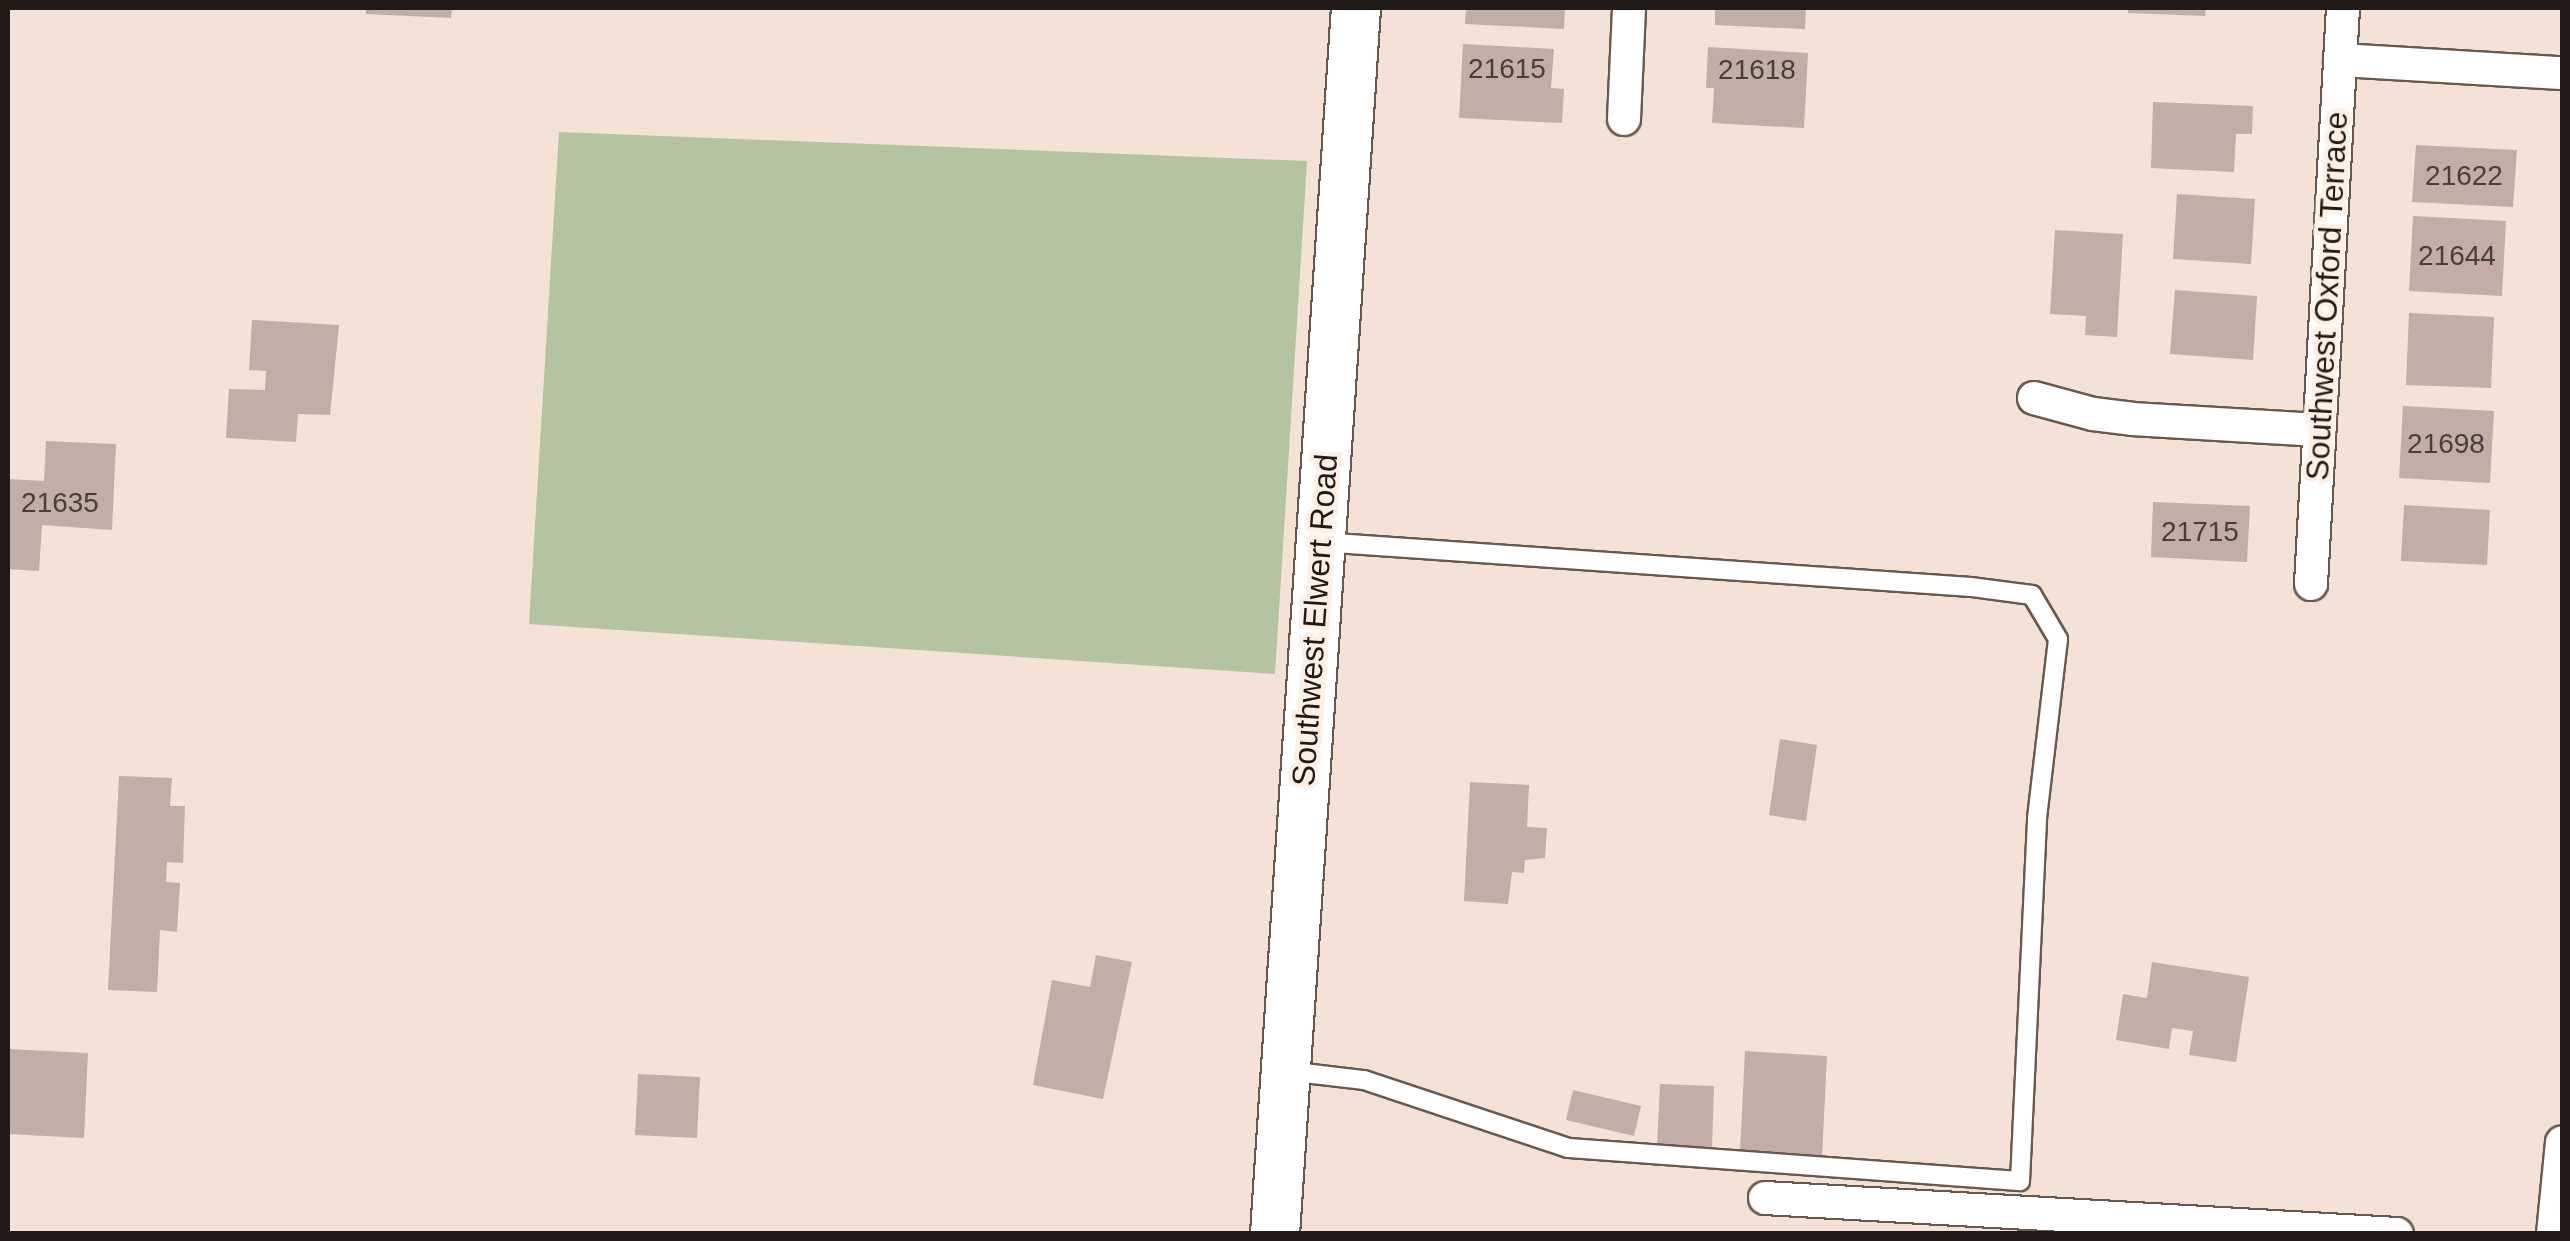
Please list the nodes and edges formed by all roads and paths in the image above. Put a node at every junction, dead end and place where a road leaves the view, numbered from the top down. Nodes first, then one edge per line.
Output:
1 (1356, 8) edge
2 (1629, 8) edge
3 (2342, 8) edge
4 (2340, 60) junction
5 (2562, 72) edge
6 (1624, 119) dead end
7 (2034, 398) dead end
8 (2319, 430) junction
9 (1319, 542) junction
10 (2310, 584) dead end
11 (1286, 1072) junction
12 (2562, 1142) edge
13 (1765, 1198) dead end
14 (1274, 1234) edge
15 (2397, 1234) edge
16 (2553, 1234) edge

1 - 9 main road, Southwest Elwert Road
2 - 6 street
3 - 4 street, Southwest Oxford Terrace
4 - 5 street
4 - 8 street, Southwest Oxford Terrace
7 - 8 street
8 - 10 street, Southwest Oxford Terrace
9 - 11 main road, Southwest Elwert Road
9 - 11 lane
11 - 14 main road, Southwest Elwert Road
12 - 16 street
13 - 15 street

